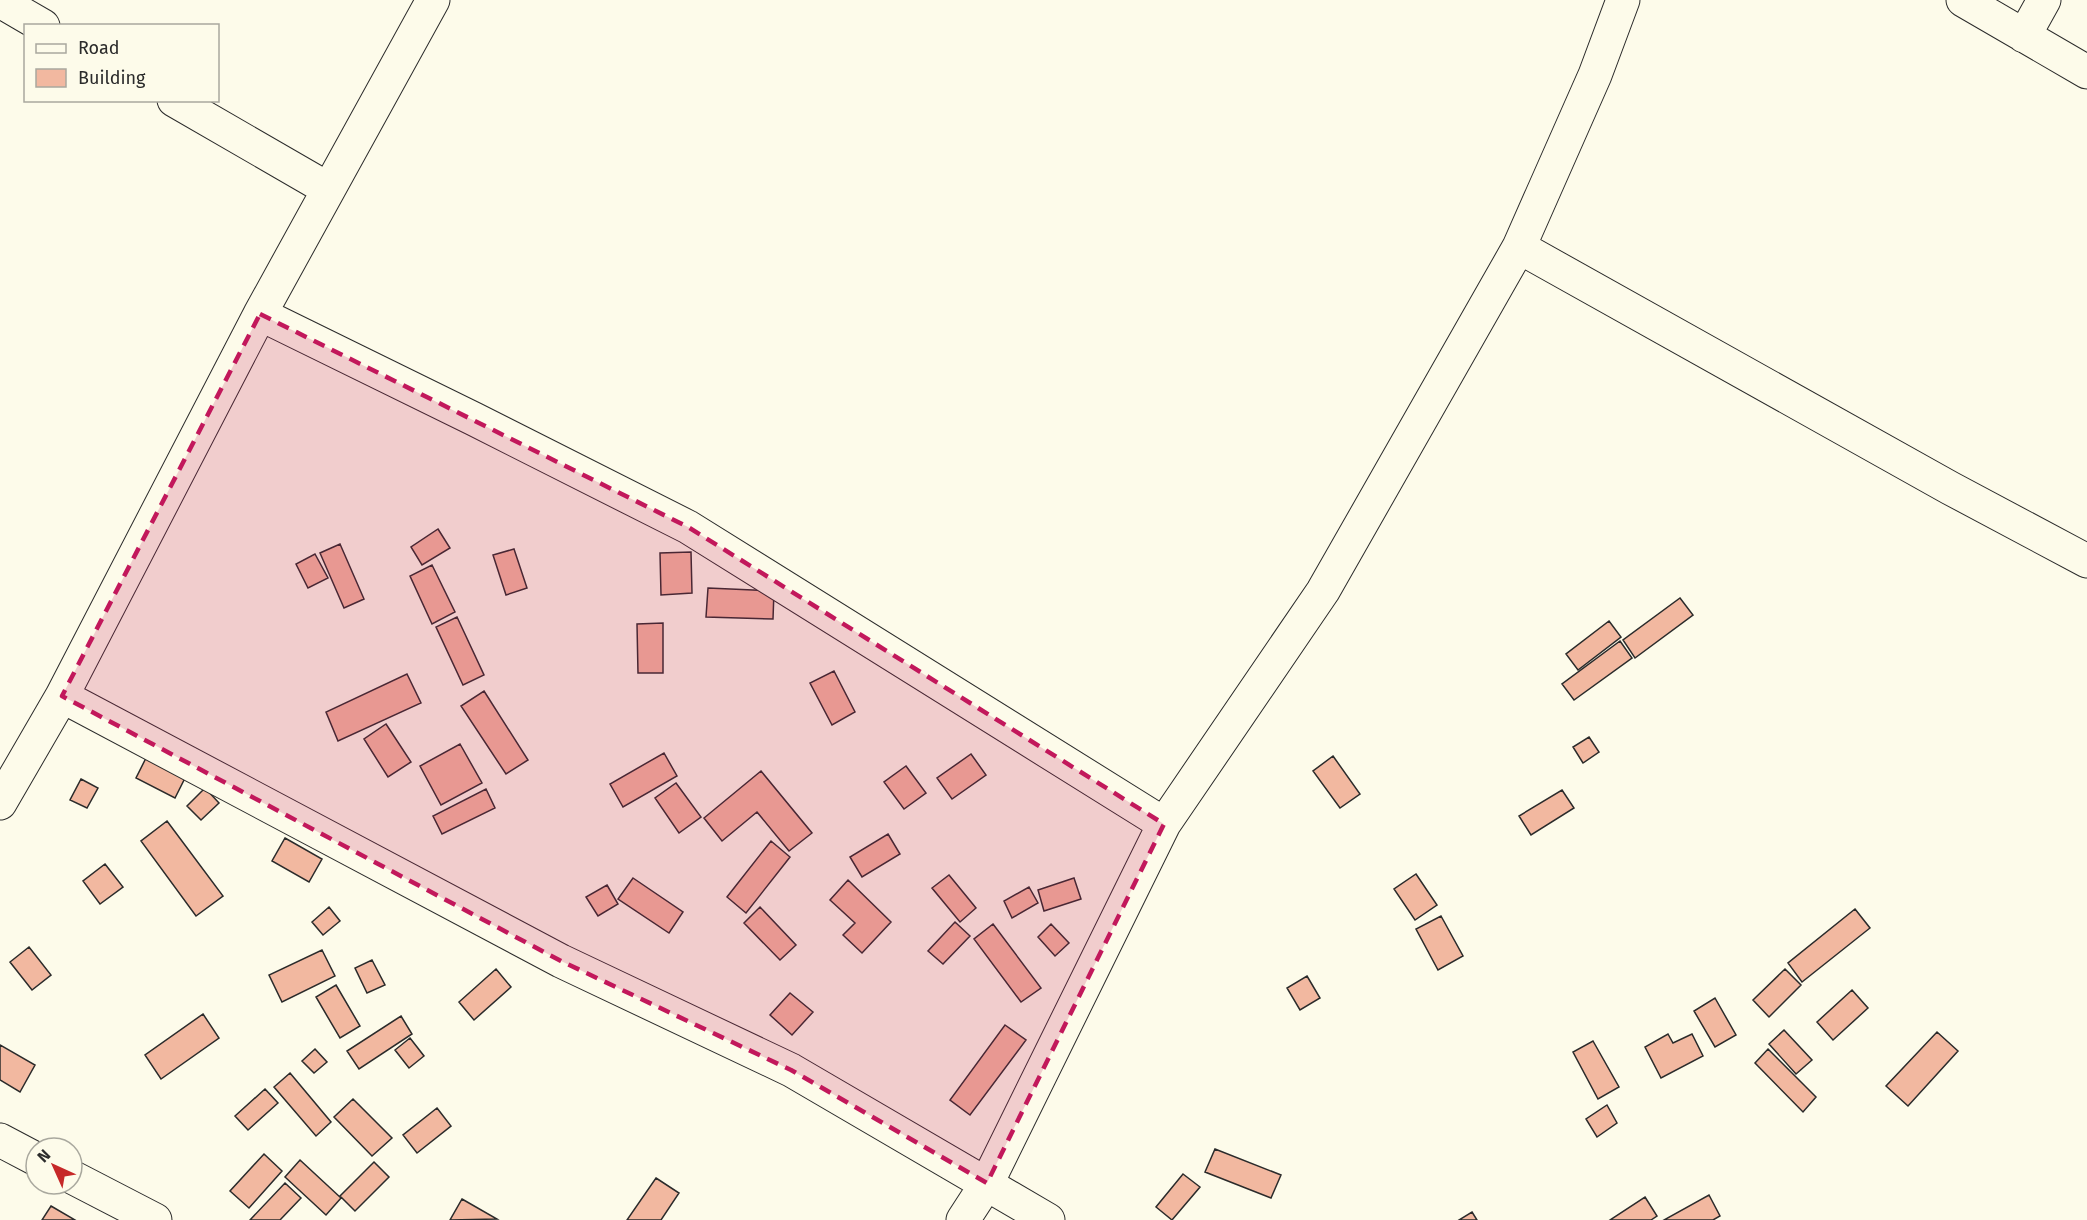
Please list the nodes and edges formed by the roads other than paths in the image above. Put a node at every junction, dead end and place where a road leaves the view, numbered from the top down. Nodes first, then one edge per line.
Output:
1 (433, 0) edge
2 (1623, 0) edge
3 (1963, 0) edge
4 (2044, 0) edge
5 (0, 1) edge
6 (40, 24) edge
7 (2024, 36) junction
8 (2087, 72) edge
9 (177, 102) edge
10 (328, 189) junction
11 (1519, 248) junction
12 (260, 314) junction
13 (2087, 561) edge
14 (62, 696) junction
15 (0, 803) edge
16 (1164, 824) junction
17 (0, 1140) edge
18 (24, 1153) edge
19 (84, 1184) edge
20 (987, 1184) junction
21 (155, 1220) edge
22 (963, 1220) edge
23 (1048, 1220) edge

1 - 10 street
2 - 11 street
3 - 7 street
4 - 7 street
5 - 6 street
7 - 8 street
9 - 10 street
10 - 12 street
11 - 13 street
11 - 16 street
12 - 14 street
12 - 16 street
14 - 15 street
14 - 20 street
16 - 20 street
17 - 18 street
19 - 21 street
20 - 22 street
20 - 23 street

